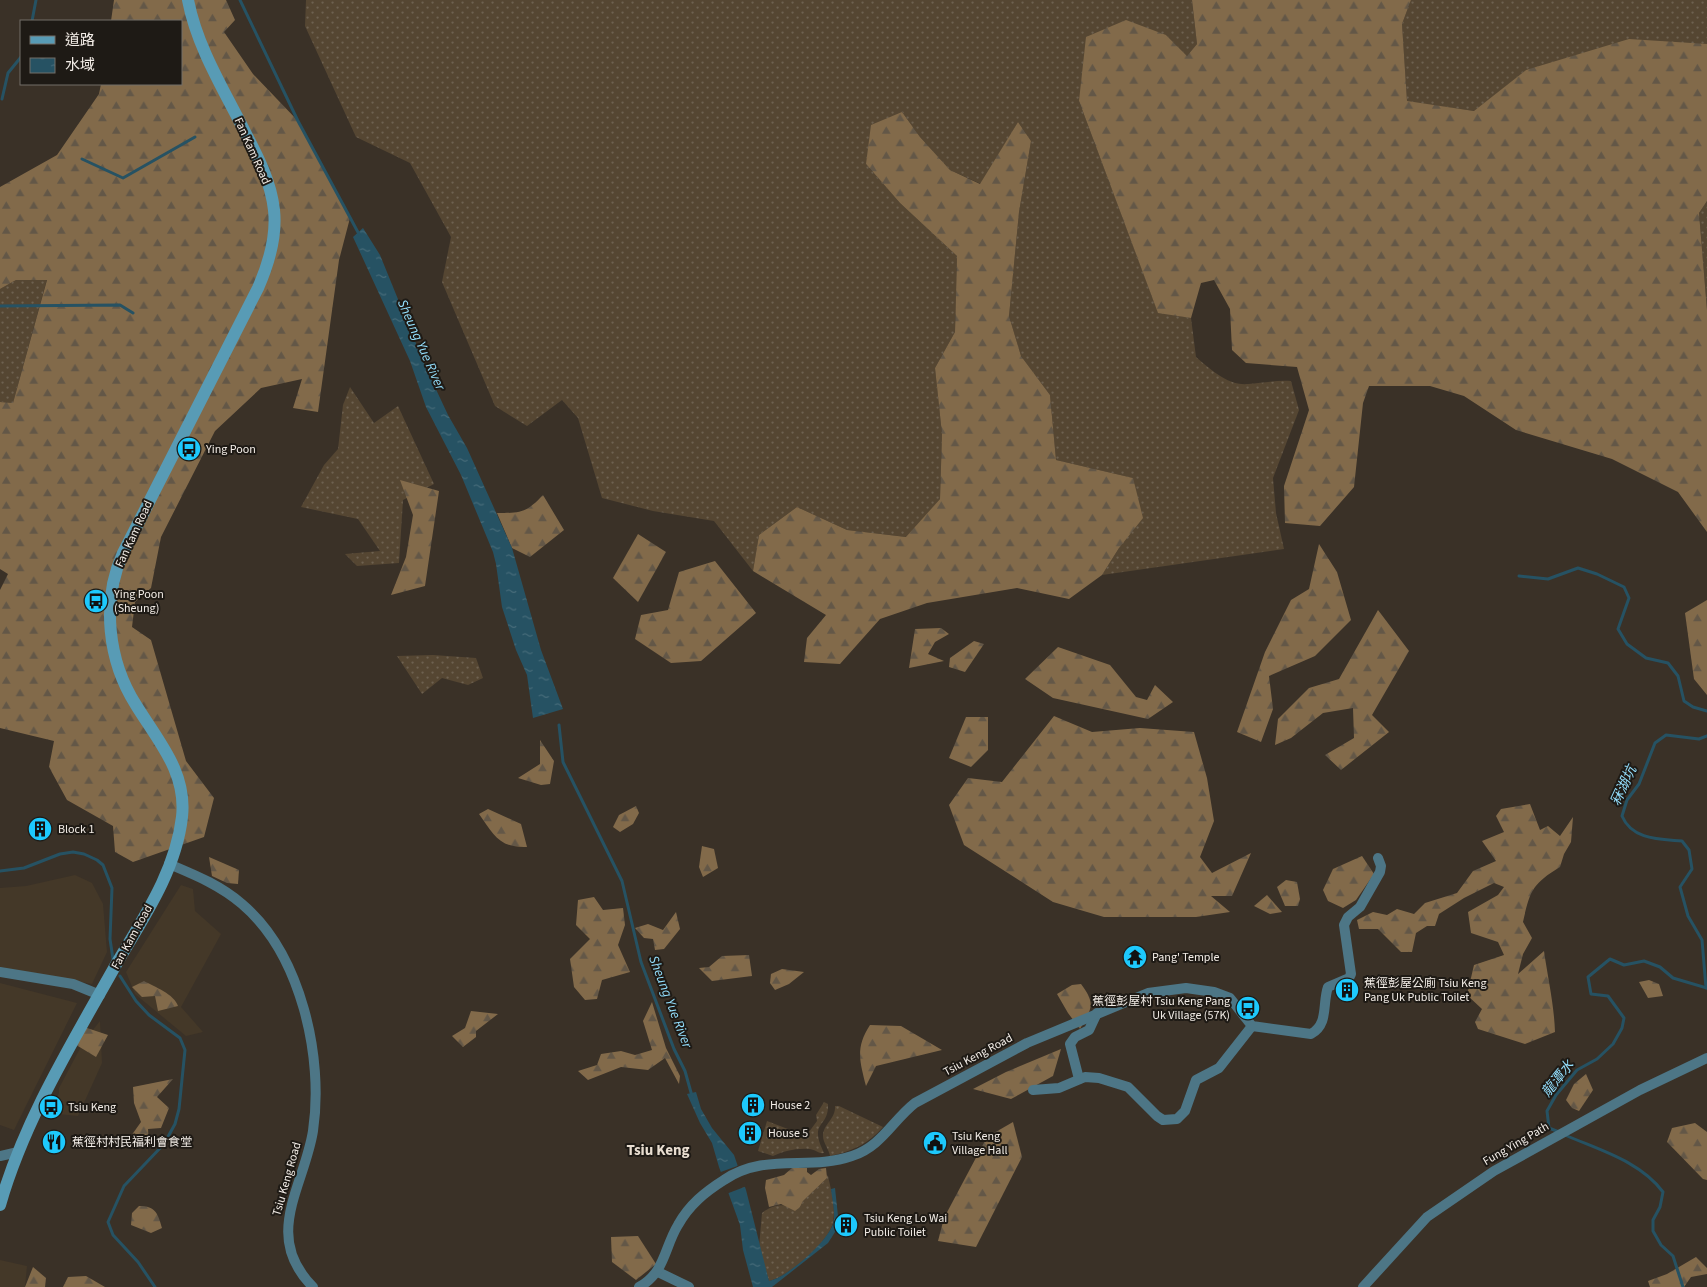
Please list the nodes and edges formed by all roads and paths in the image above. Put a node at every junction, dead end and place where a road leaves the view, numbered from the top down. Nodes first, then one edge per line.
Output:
1 (188, 0) edge
2 (1378, 858) dead end
3 (169, 864) junction
4 (0, 972) edge
5 (100, 995) junction
6 (1096, 1013) junction
7 (1252, 1026) junction
8 (1707, 1058) edge
9 (1078, 1079) junction
10 (1032, 1090) dead end
11 (18, 1152) junction
12 (0, 1156) edge
13 (0, 1205) edge
14 (658, 1272) junction
15 (313, 1287) edge
16 (639, 1287) edge
17 (689, 1287) edge
18 (1364, 1287) edge

1 - 3 main road, Fan Kam Road
2 - 7 street
3 - 5 main road, Fan Kam Road
3 - 15 street, Tsiu Keng Road
4 - 5 street
5 - 11 main road, Fan Kam Road
6 - 7 street, Tsiu Keng Road
6 - 9 street
6 - 14 street, Tsiu Keng Road
7 - 9 street
8 - 18 street, Fung Ying Path
9 - 10 street
11 - 12 street
11 - 13 main road, Fan Kam Road
14 - 16 street
14 - 17 street

